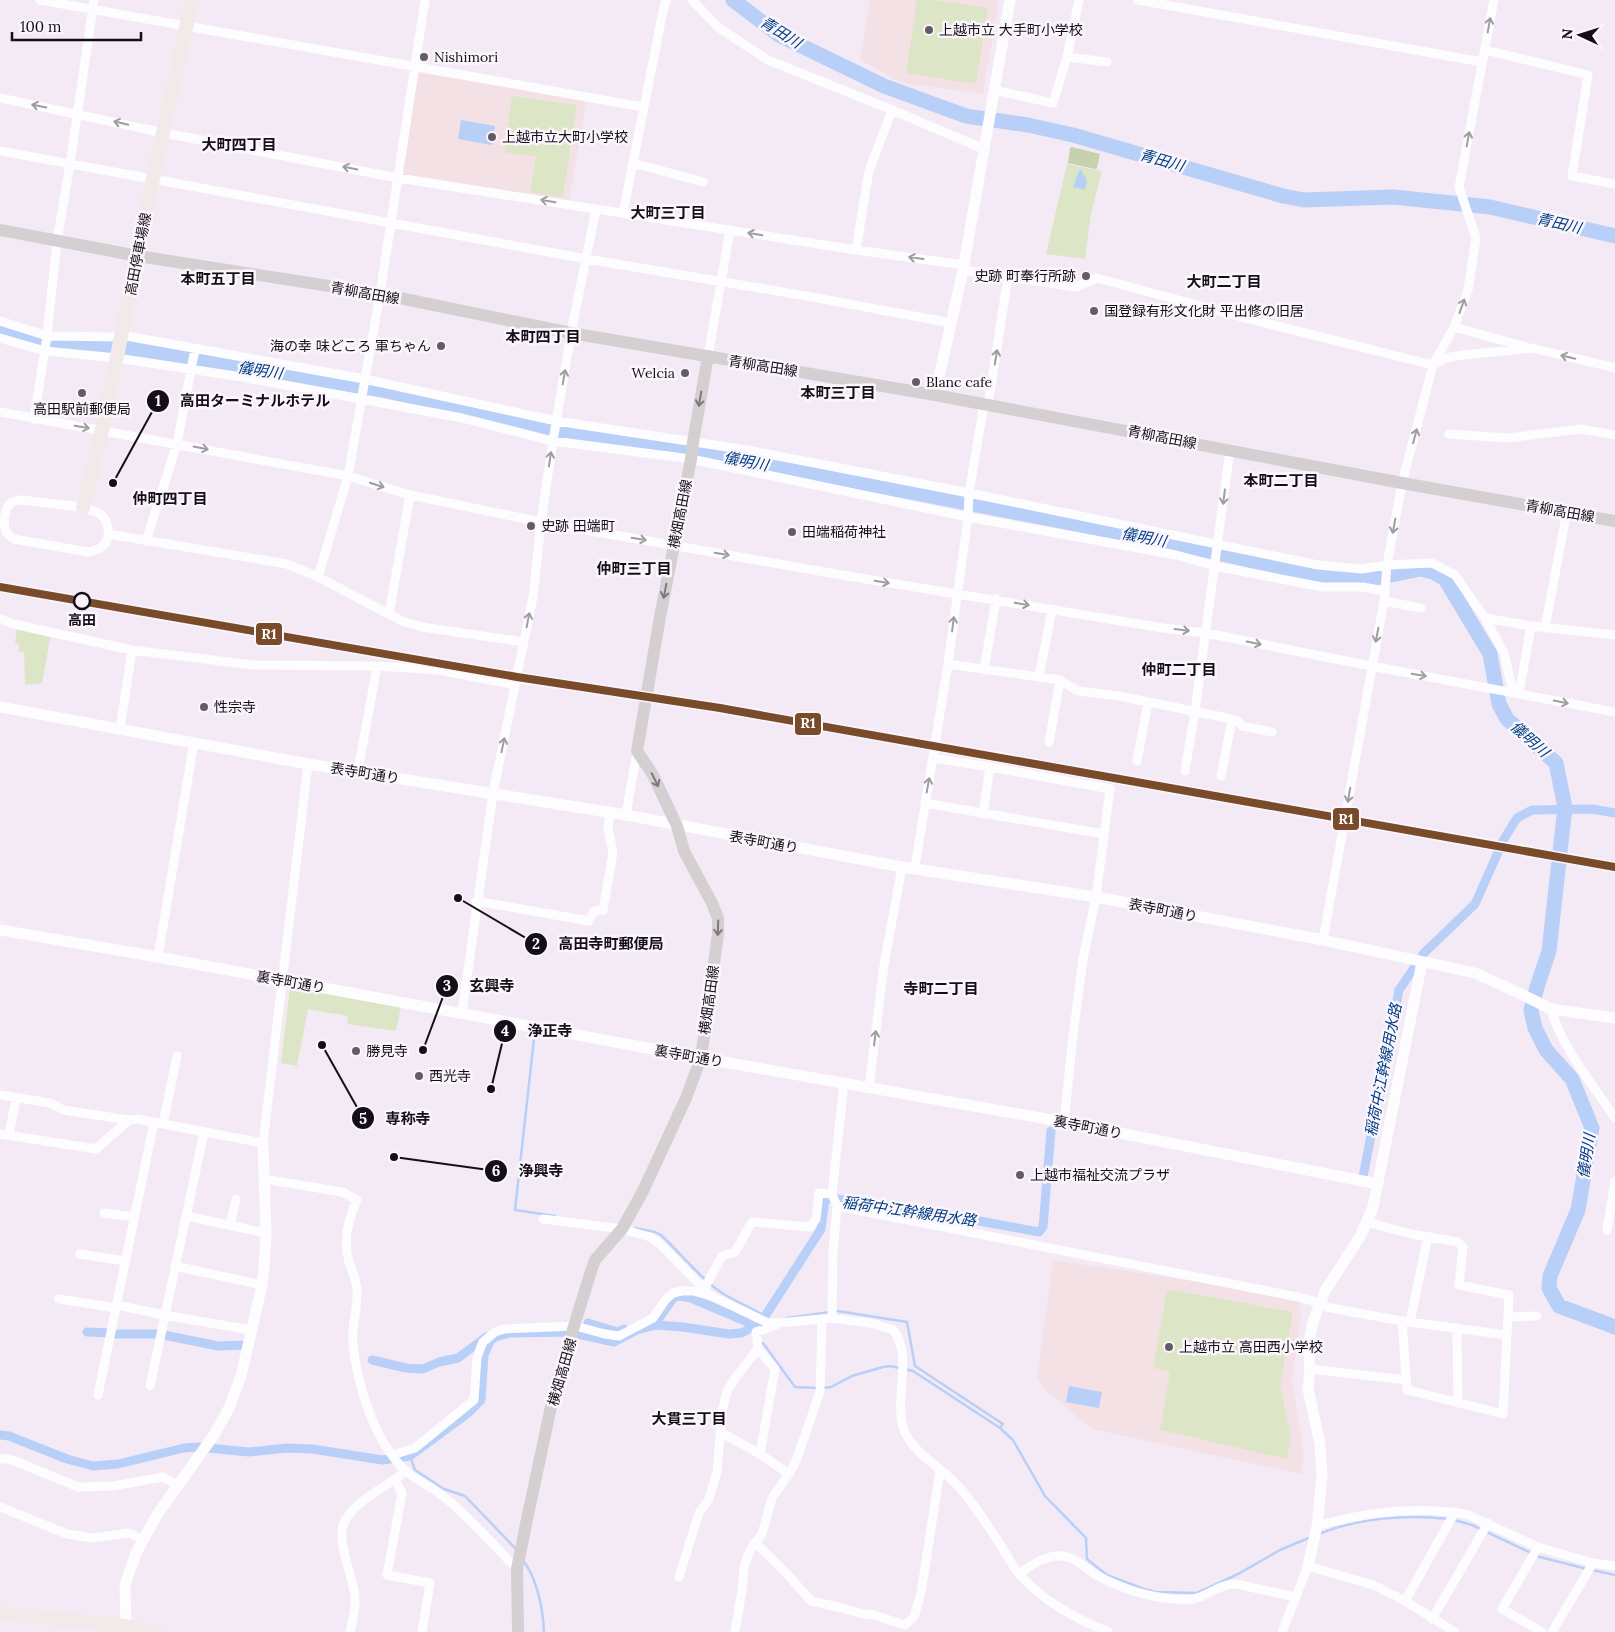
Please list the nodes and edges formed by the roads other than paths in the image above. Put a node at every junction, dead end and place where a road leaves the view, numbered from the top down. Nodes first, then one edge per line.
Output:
1 (40, 0) edge
2 (192, 0) edge
3 (425, 0) edge
4 (666, 0) edge
5 (692, 0) edge
6 (1010, 0) edge
7 (1078, 0) edge
8 (1138, 0) edge
9 (1494, 0) edge
10 (93, 5) edge
11 (186, 25) junction
12 (1484, 50) junction
13 (1067, 57) junction
14 (1108, 62) dead end
15 (1482, 62) junction
16 (416, 66) junction
17 (993, 94) junction
18 (0, 98) edge
19 (643, 108) junction
20 (892, 110) junction
21 (78, 114) junction
22 (164, 133) junction
23 (984, 150) junction
24 (0, 151) edge
25 (633, 163) junction
26 (70, 164) junction
27 (398, 178) junction
28 (153, 179) junction
29 (704, 182) dead end
30 (1615, 184) edge
31 (596, 209) junction
32 (623, 213) junction
33 (390, 223) junction
34 (0, 230) edge
35 (730, 230) junction
36 (56, 241) junction
37 (856, 250) junction
38 (138, 256) junction
39 (587, 259) junction
40 (964, 267) junction
41 (1008, 277) junction
42 (721, 281) junction
43 (380, 294) junction
44 (0, 321) edge
45 (951, 323) junction
46 (1454, 327) junction
47 (571, 333) junction
48 (47, 336) junction
49 (0, 338) edge
50 (120, 345) junction
51 (1532, 348) junction
52 (45, 351) junction
53 (195, 352) junction
54 (708, 356) junction
55 (1433, 365) junction
56 (1615, 368) edge
57 (192, 369) junction
58 (364, 379) junction
59 (935, 395) junction
60 (362, 396) junction
61 (986, 405) junction
62 (0, 412) edge
63 (34, 419) junction
64 (556, 422) junction
65 (102, 430) junction
66 (1449, 434) dead end
67 (1615, 435) edge
68 (554, 439) junction
69 (693, 442) junction
70 (177, 444) junction
71 (1230, 450) junction
72 (692, 458) junction
73 (348, 476) junction
74 (1402, 483) junction
75 (969, 493) junction
76 (410, 495) junction
77 (82, 508) junction
78 (1566, 511) junction
79 (968, 517) junction
80 (1615, 521) edge
81 (541, 522) junction
82 (3, 534) edge
83 (108, 534) junction
84 (146, 541) junction
85 (1218, 544) junction
86 (674, 546) junction
87 (1215, 564) junction
88 (1387, 567) junction
89 (318, 577) junction
90 (1384, 593) junction
91 (956, 594) junction
92 (996, 599) junction
93 (1422, 608) dead end
94 (1052, 609) junction
95 (388, 614) junction
96 (1485, 618) junction
97 (0, 619) edge
98 (1531, 626) junction
99 (1545, 628) junction
100 (1206, 633) junction
101 (1615, 636) edge
102 (524, 642) junction
103 (132, 650) junction
104 (948, 664) junction
105 (377, 666) junction
106 (1371, 666) junction
107 (984, 670) junction
108 (1039, 678) junction
109 (1060, 680) junction
110 (516, 685) junction
111 (1516, 693) junction
112 (1148, 702) junction
113 (0, 707) edge
114 (1195, 711) junction
115 (1615, 712) edge
116 (1232, 719) junction
117 (120, 729) junction
118 (1272, 732) dead end
119 (194, 742) junction
120 (1049, 742) dead end
121 (637, 751) junction
122 (932, 758) junction
123 (1137, 761) dead end
124 (308, 764) junction
125 (990, 767) junction
126 (1184, 770) dead end
127 (358, 771) junction
128 (1222, 776) dead end
129 (493, 793) junction
130 (925, 803) junction
131 (610, 813) junction
132 (983, 814) junction
133 (626, 815) junction
134 (677, 826) junction
135 (1104, 834) junction
136 (902, 867) junction
137 (915, 867) junction
138 (1096, 897) junction
139 (476, 901) junction
140 (0, 930) edge
141 (1323, 940) junction
142 (158, 957) junction
143 (1422, 962) junction
144 (281, 981) junction
145 (1546, 1006) junction
146 (462, 1013) junction
147 (1615, 1018) edge
148 (177, 1056) dead end
149 (701, 1058) junction
150 (844, 1082) junction
151 (869, 1087) junction
152 (0, 1095) edge
153 (16, 1098) junction
154 (1615, 1118) edge
155 (129, 1120) junction
156 (1064, 1122) junction
157 (158, 1123) junction
158 (204, 1132) junction
159 (5, 1135) edge
160 (263, 1143) junction
161 (264, 1179) junction
162 (1615, 1181) edge
163 (1378, 1184) junction
164 (832, 1194) junction
165 (236, 1199) dead end
166 (837, 1206) junction
167 (104, 1213) dead end
168 (186, 1216) junction
169 (134, 1217) junction
170 (543, 1219) dead end
171 (1367, 1222) junction
172 (230, 1226) junction
173 (622, 1229) junction
174 (1607, 1230) dead end
175 (266, 1233) junction
176 (1428, 1236) junction
177 (80, 1254) dead end
178 (125, 1261) junction
179 (175, 1266) junction
180 (262, 1285) junction
181 (704, 1289) junction
182 (712, 1296) junction
183 (60, 1299) dead end
184 (1320, 1303) junction
185 (116, 1307) junction
186 (164, 1315) junction
187 (752, 1315) junction
188 (1538, 1316) dead end
189 (1508, 1317) junction
190 (832, 1318) junction
191 (822, 1320) junction
192 (1406, 1321) junction
193 (783, 1323) junction
194 (575, 1326) junction
195 (1457, 1328) junction
196 (251, 1330) junction
197 (756, 1332) junction
198 (1507, 1335) junction
199 (758, 1348) junction
200 (1310, 1369) junction
201 (1406, 1380) junction
202 (150, 1386) dead end
203 (98, 1395) dead end
204 (1458, 1403) junction
205 (1503, 1414) junction
206 (1501, 1424) dead end
207 (720, 1432) junction
208 (760, 1454) junction
209 (392, 1455) junction
210 (0, 1459) edge
211 (406, 1471) junction
212 (940, 1471) junction
213 (789, 1474) junction
214 (395, 1480) junction
215 (178, 1485) junction
216 (0, 1506) edge
217 (1455, 1512) junction
218 (1488, 1523) junction
219 (1317, 1526) junction
220 (143, 1540) junction
221 (755, 1542) junction
222 (1538, 1547) junction
223 (1593, 1563) junction
224 (1308, 1566) junction
225 (1615, 1566) edge
226 (517, 1569) junction
227 (1019, 1574) junction
228 (679, 1577) dead end
229 (1296, 1597) junction
230 (1405, 1601) junction
231 (0, 1613) edge
232 (1432, 1619) junction
233 (125, 1629) edge
234 (156, 1632) edge
235 (350, 1632) edge
236 (422, 1632) edge
237 (518, 1632) edge
238 (735, 1632) edge
239 (1108, 1632) edge
240 (1282, 1632) edge
241 (1455, 1632) edge
242 (1542, 1632) edge
243 (1552, 1632) edge

1 - 10 street
2 - 11 main road, 高田停車場線
3 - 16 street
4 - 19 street
5 - 20 street
6 - 17 street
7 - 13 street
8 - 15 street
12 -> 9 street
10 - 11 street
10 - 21 street
11 - 16 street
11 - 22 main road, 高田停車場線
12 - 15 street
12 - 30 street
13 - 14 street
13 - 17 street
46 -> 15 street
16 - 19 street
16 - 27 street
17 - 23 street
21 -> 18 street
19 - 25 street
20 - 23 street
20 - 37 street
22 -> 21 street
21 - 26 street
27 -> 22 street
22 - 28 main road, 高田停車場線
23 - 40 street
24 - 26 street
25 - 29 street
25 - 32 street
26 - 28 street
26 - 36 street
31 -> 27 street
27 - 33 street
28 - 33 street
28 - 38 main road, 高田停車場線
31 - 32 street
31 - 39 street
32 - 35 street
33 - 39 street
33 - 43 street
34 - 36 main road, 青柳高田線
37 -> 35 street
35 - 42 street
36 - 38 main road, 青柳高田線
36 - 48 street
40 -> 37 street
38 - 43 main road, 青柳高田線
38 - 50 main road, 高田停車場線
39 - 42 street
39 - 47 street
40 - 41 street
40 - 45 street
41 - 55 street
61 -> 41 street
42 - 45 street
42 - 54 street
43 - 47 main road, 青柳高田線
43 - 58 street
44 - 48 street
45 - 59 street
46 - 51 street
46 - 55 street
47 - 54 main road, 青柳高田線
64 -> 47 street
48 - 50 street
48 - 52 street
49 - 52 street
50 - 52 street
50 - 53 street
50 - 57 street
50 - 65 main road, 高田停車場線
51 - 55 street
56 -> 51 street
52 - 63 street
53 - 57 street
53 - 58 street
54 - 59 main road, 青柳高田線
54 -> 69 main road, 横畑高田線
74 -> 55 street
57 - 60 street
57 - 70 street
58 - 60 street
58 - 64 street
59 - 61 main road, 青柳高田線
60 - 68 street
60 - 73 street
61 - 71 main road, 青柳高田線
61 - 75 street
62 - 63 street
63 -> 65 street
64 - 68 street
64 - 69 street
65 - 70 street
65 - 77 main road, 高田停車場線
66 - 67 street
68 - 72 street
81 -> 68 street
69 - 72 main road, 横畑高田線
69 - 75 street
70 -> 73 street
70 - 84 street
71 - 74 main road, 青柳高田線
71 -> 85 street
72 - 79 street
72 - 86 main road, 横畑高田線
73 -> 76 street
73 - 89 street
74 - 78 main road, 青柳高田線
74 -> 88 street
75 - 79 street
75 - 85 street
76 - 81 street
76 - 95 street
77 - 82 street
77 - 83 street
78 - 80 main road, 青柳高田線
78 - 99 street
79 - 87 street
79 - 91 street
81 -> 86 street
102 -> 81 street
82 - 83 street
83 - 84 street
84 - 89 street
85 - 87 street
85 - 88 street
86 -> 91 street
86 -> 121 main road, 横畑高田線
87 - 90 street
87 - 100 street
88 - 90 street
88 - 96 street
89 - 95 street
90 - 93 street
90 -> 106 street
91 - 92 street
104 -> 91 street
92 -> 94 street
92 - 107 street
94 -> 100 street
94 - 108 street
95 - 102 street
96 - 98 street
96 - 111 street
97 - 103 street
98 - 99 street
98 - 111 street
99 - 101 street
100 -> 106 street
100 - 114 street
102 - 110 street
103 - 105 street
103 - 117 street
104 - 107 street
104 - 122 street
105 - 110 street
105 - 127 street
106 -> 111 street
106 -> 141 street
107 - 108 street
108 - 109 street
109 - 112 street
109 - 120 street
129 -> 110 street
111 -> 115 street
112 - 114 street
112 - 123 street
113 - 117 street, 表寺町通り
114 - 116 street
114 - 126 street
116 - 118 street
116 - 128 street
117 - 119 street, 表寺町通り
119 - 124 street, 表寺町通り
119 - 142 street
121 - 133 street
121 -> 134 main road, 横畑高田線
122 - 125 street
130 -> 122 street
124 - 127 street, 表寺町通り
124 - 144 street
125 - 132 street
125 - 135 street
127 - 129 street, 表寺町通り
129 - 131 street, 表寺町通り
129 - 139 street
130 - 132 street
130 - 137 street
131 - 133 street, 表寺町通り
131 - 139 street
132 - 135 street
133 - 134 street, 表寺町通り
134 - 136 street, 表寺町通り
134 -> 149 main road, 横畑高田線
135 - 138 street
136 - 137 street, 表寺町通り
151 -> 136 street
137 - 138 street, 表寺町通り
138 - 141 street, 表寺町通り
138 - 156 street
139 - 146 street
140 - 142 street, 裏寺町通り
141 - 143 street, 表寺町通り
142 - 144 street, 裏寺町通り
143 - 145 street, 表寺町通り
143 - 163 street
144 - 146 street, 裏寺町通り
144 - 160 street
145 - 147 street
145 - 154 street
146 - 149 street, 裏寺町通り
148 - 157 street
149 - 150 street, 裏寺町通り
149 - 173 main road, 横畑高田線
150 - 151 street, 裏寺町通り
150 - 164 street
151 - 156 street, 裏寺町通り
152 - 153 street
153 - 155 street
153 - 159 street
155 - 157 street
155 - 159 street
156 - 163 street, 裏寺町通り
157 - 158 street
157 - 169 street
158 - 160 street
158 - 168 street
160 - 161 street
161 - 175 street
161 - 209 street
162 - 174 street
163 - 171 street
164 - 166 street
164 - 181 street
165 - 172 street
166 - 184 street
166 - 190 street
167 - 169 street
168 - 172 street
168 - 179 street
169 - 178 street
170 - 173 street
171 - 176 street
171 - 184 street
172 - 175 street
173 - 181 street
173 - 194 main road, 横畑高田線
175 - 180 street
176 - 189 street
176 - 192 street
177 - 178 street
178 - 185 street
179 - 180 street
179 - 186 street
180 - 196 street
181 - 182 street
182 - 187 street
182 - 194 street
183 - 185 street
184 - 192 street
184 - 200 street
185 - 186 street
185 - 203 street
186 - 196 street
186 - 202 street
187 - 193 street
187 - 197 street
188 - 189 street
189 - 198 street
190 - 191 street
190 - 212 street
191 - 193 street
191 - 213 street
192 - 195 street
192 - 201 street
193 - 197 street
194 - 209 street
194 - 226 main road, 横畑高田線
195 - 198 street
195 - 204 street
196 - 215 street
197 - 199 street
198 - 205 street
199 - 207 street
199 - 208 street
200 - 201 street
200 - 219 street
201 - 204 street
204 - 205 street
205 - 206 street
207 - 208 street
207 - 228 street
208 - 213 street
209 - 211 street
210 - 215 street
211 - 214 street
211 - 226 street
212 - 221 street
212 - 227 street
213 - 221 street
214 - 235 street
214 - 236 street
215 - 220 street
216 - 220 street
217 - 218 street
217 - 219 street
217 - 230 street
218 - 222 street
218 - 232 street
219 - 224 street
220 - 233 street
221 - 238 street
222 - 223 street
222 - 242 street
223 - 225 street
223 - 243 street
224 - 229 street
224 - 230 street
226 - 237 main road, 横畑高田線
227 - 229 street
227 - 239 street
229 - 240 street
230 - 232 street
231 - 233 main road
232 - 241 street
233 - 234 main road

